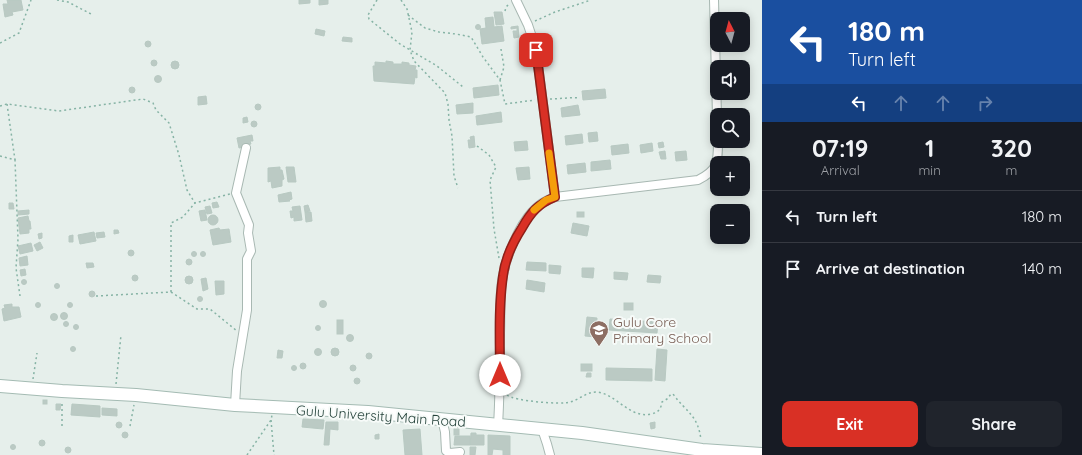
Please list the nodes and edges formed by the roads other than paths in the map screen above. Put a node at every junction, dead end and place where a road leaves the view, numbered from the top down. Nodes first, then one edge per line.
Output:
1 (714, 0) edge
2 (514, 1) edge
3 (717, 108) edge
4 (246, 148) dead end
5 (718, 148) edge
6 (555, 197) junction
7 (0, 386) edge
8 (235, 405) junction
9 (442, 420) junction
10 (498, 425) junction
11 (542, 429) junction
12 (762, 454) edge
13 (458, 455) edge
14 (550, 455) edge

1 - 3 street
2 - 6 street
4 - 8 street
5 - 6 street
6 - 10 street
7 - 8 street, Gulu University Main Road
8 - 9 street, Gulu University Main Road
9 - 10 street, Gulu University Main Road
9 - 13 street
10 - 11 street, Gulu University Main Road
11 - 12 street, Gulu University Main Road
11 - 14 street

